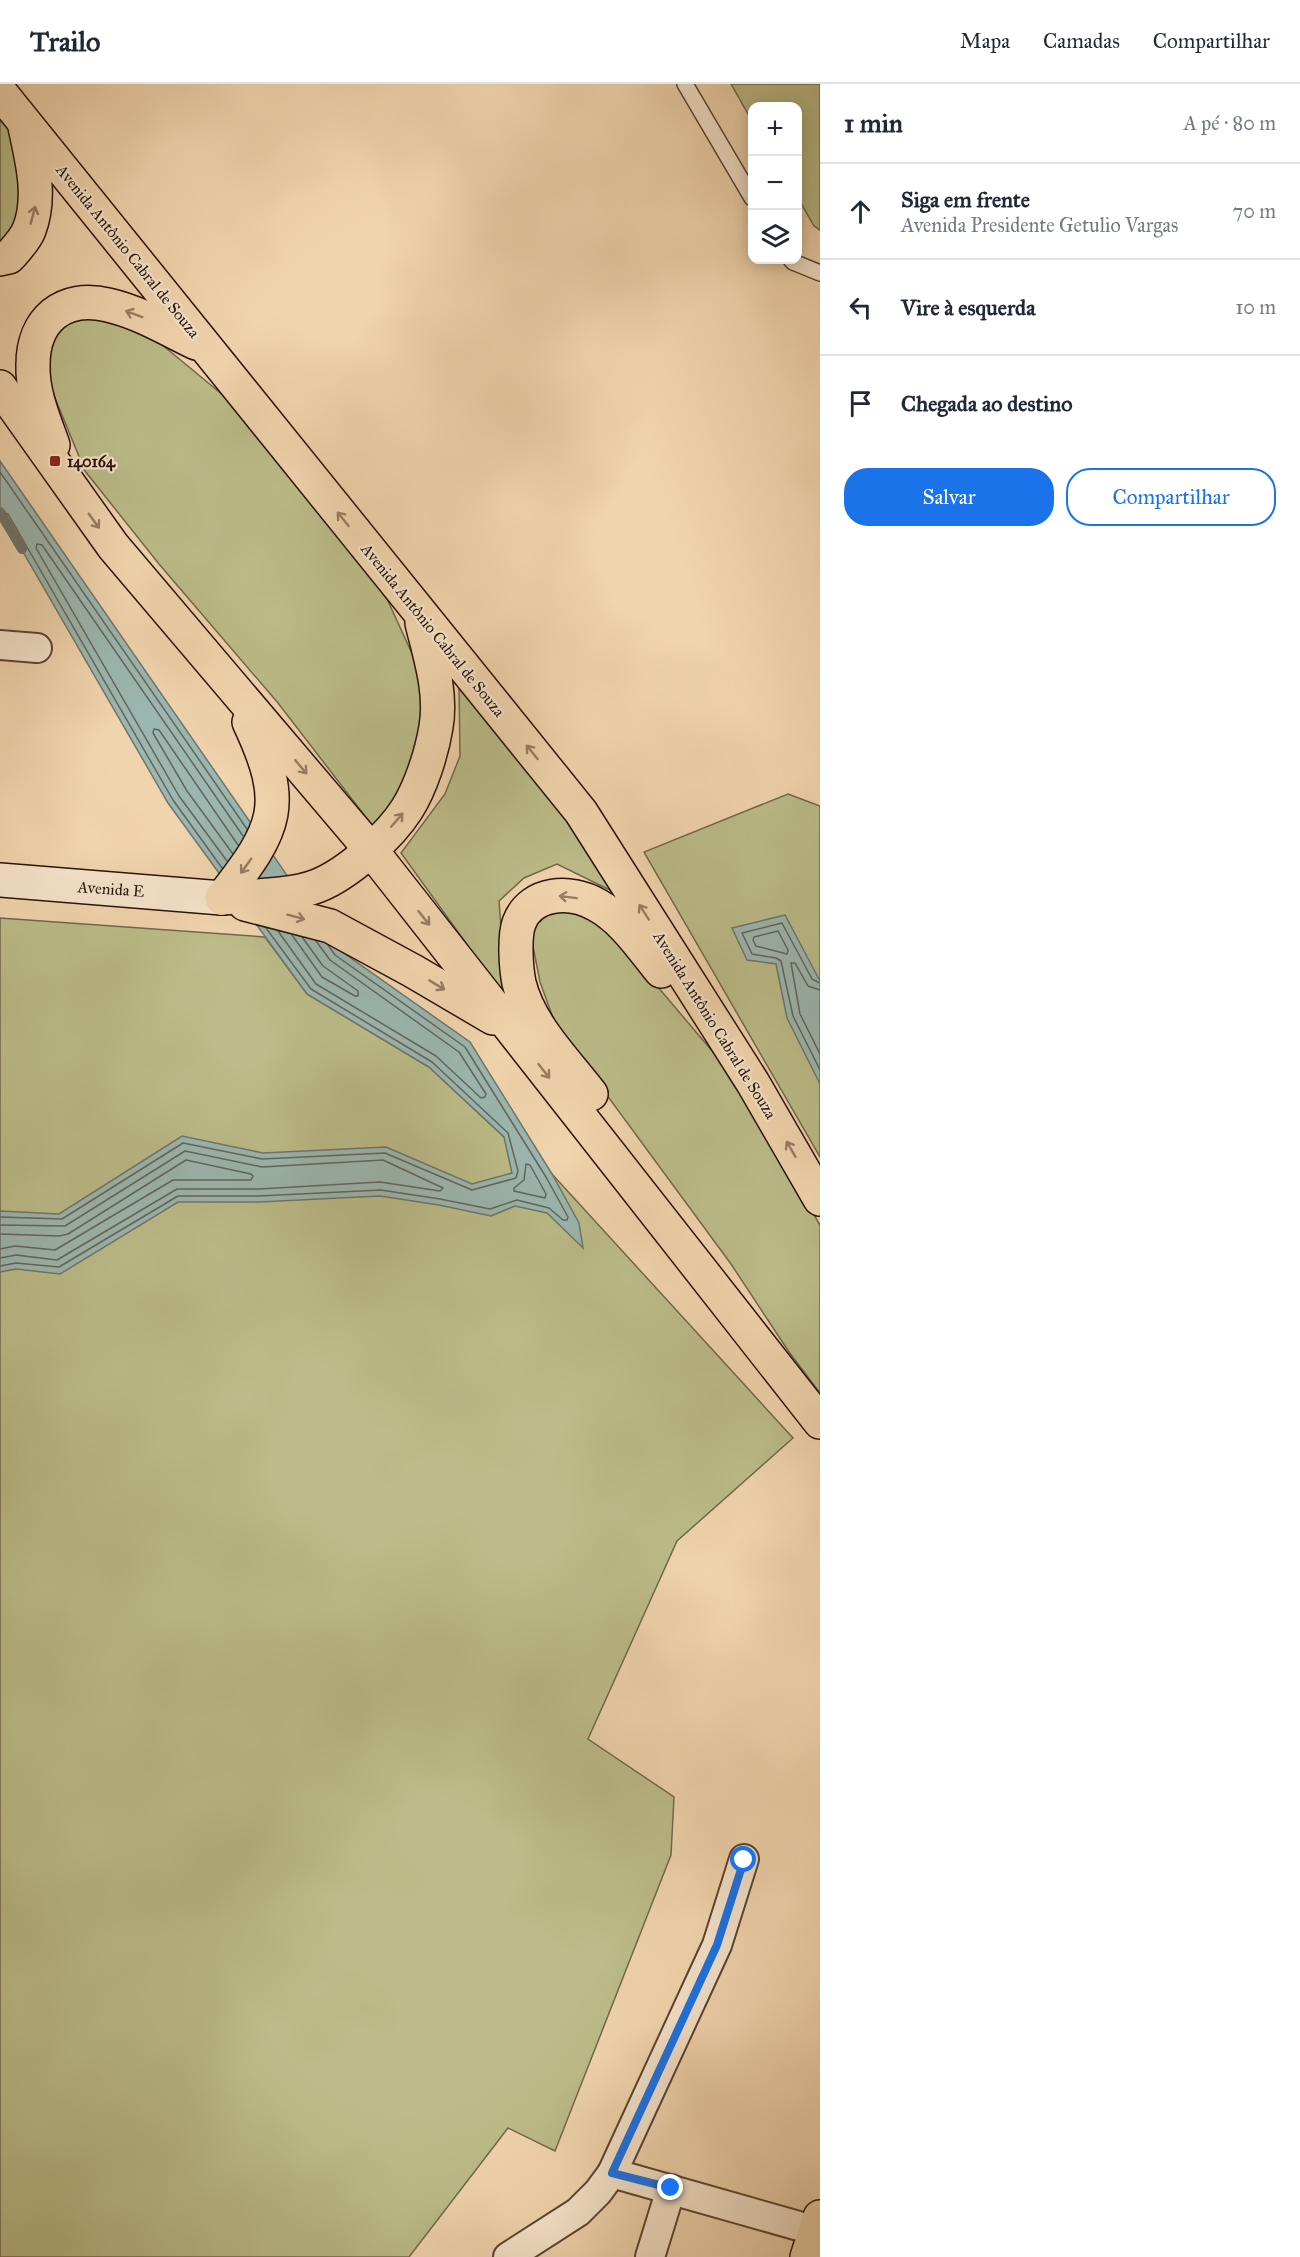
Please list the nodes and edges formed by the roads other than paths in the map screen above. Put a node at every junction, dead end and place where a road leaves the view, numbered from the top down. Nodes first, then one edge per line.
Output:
1 (685, 84) edge
2 (0, 92) edge
3 (24, 122) junction
4 (748, 190) edge
5 (0, 259) edge
6 (798, 264) edge
7 (820, 273) edge
8 (206, 348) junction
9 (0, 387) edge
10 (65, 480) junction
11 (420, 615) junction
12 (0, 645) edge
13 (37, 648) dead end
14 (233, 687) junction
15 (371, 850) junction
16 (0, 880) edge
17 (222, 898) junction
18 (511, 1028) junction
19 (753, 1083) junction
20 (820, 1199) edge
21 (770, 1357) junction
22 (820, 1422) edge
23 (744, 1860) dead end
24 (612, 2173) junction
25 (671, 2188) junction
26 (816, 2234) edge
27 (508, 2257) edge
28 (650, 2257) edge

1 - 4 lane
2 - 3 highway, Avenida Antônio Cabral de Souza
5 -> 3 highway
3 - 8 highway, Avenida Antônio Cabral de Souza
6 - 7 lane
8 -> 10 highway
11 -> 8 highway, Avenida Antônio Cabral de Souza
9 - 10 highway
10 -> 14 highway
15 -> 11 highway
19 -> 11 highway, Avenida Antônio Cabral de Souza
12 - 13 street
14 -> 15 highway
14 -> 17 highway
15 - 17 highway
15 -> 18 highway
16 - 17 main road, Avenida E
17 -> 18 highway
18 -> 21 highway
20 -> 19 highway, Avenida Antônio Cabral de Souza
19 -> 21 highway
21 - 22 highway
23 - 24 street
24 - 25 street
24 - 27 street
25 - 26 street
25 - 28 street

